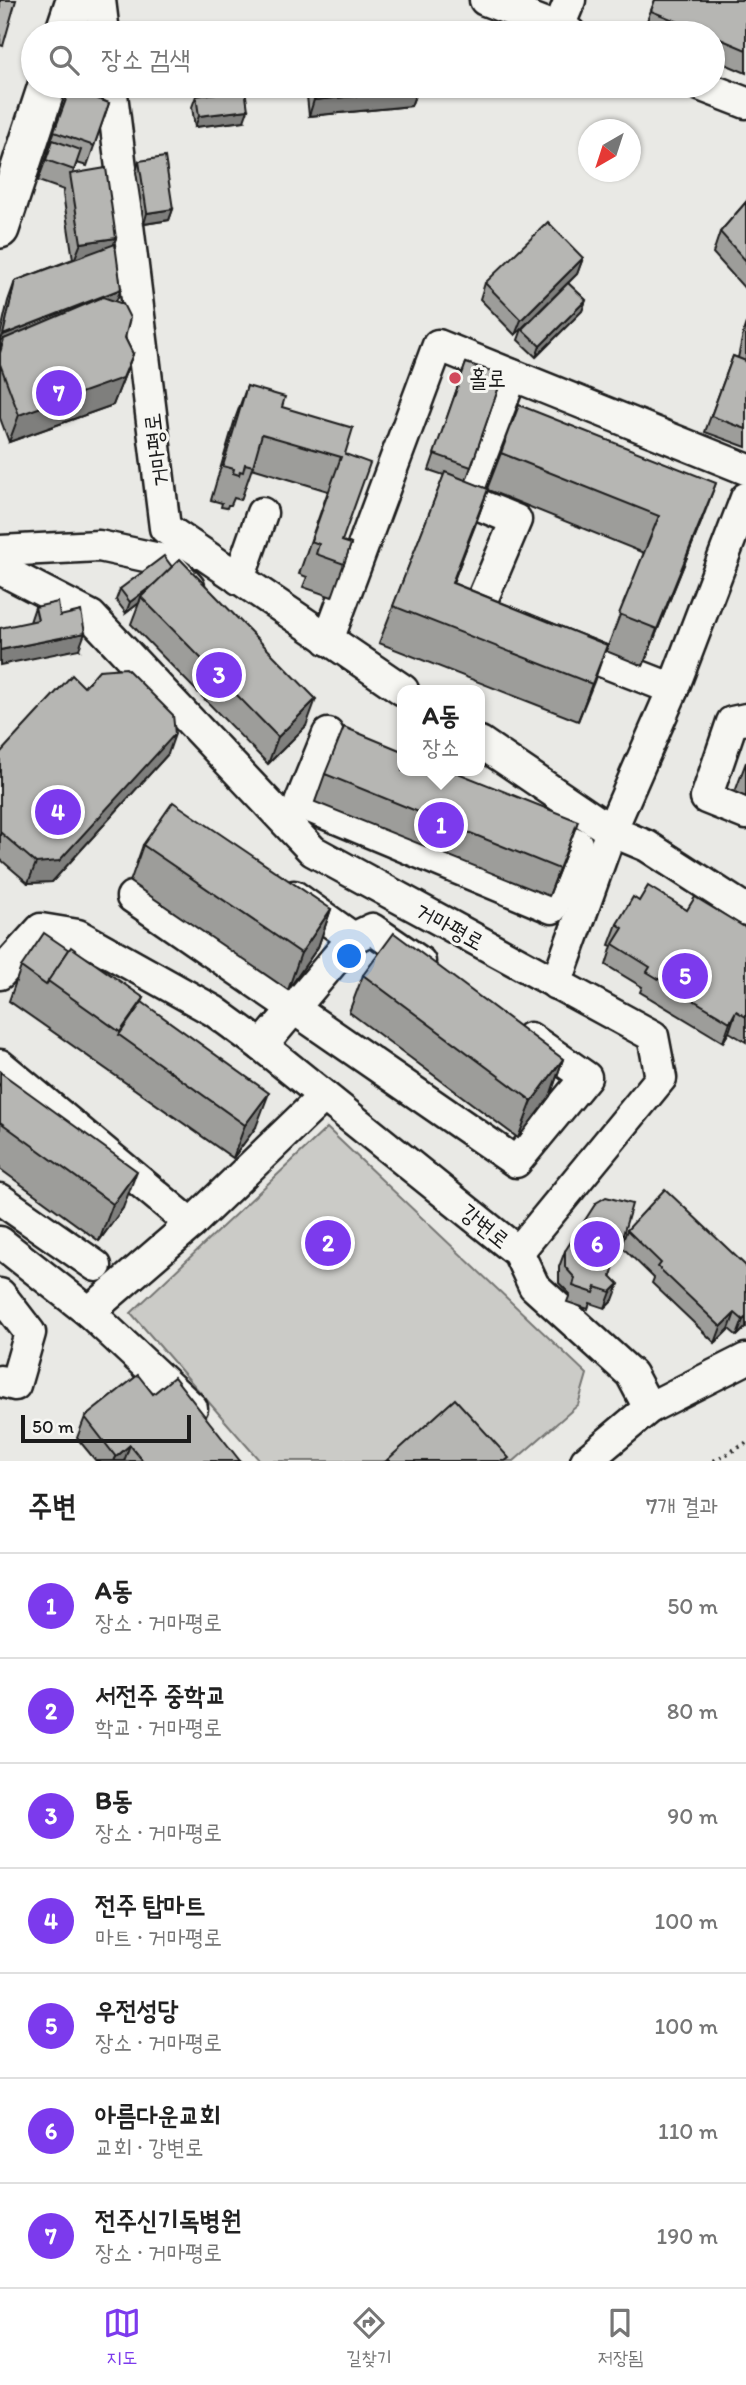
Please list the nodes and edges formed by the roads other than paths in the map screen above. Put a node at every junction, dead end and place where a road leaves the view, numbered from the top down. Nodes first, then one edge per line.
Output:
1 (75, 0) edge
2 (100, 0) edge
3 (485, 0) edge
4 (570, 0) edge
5 (68, 21) edge
6 (103, 21) edge
7 (539, 21) edge
8 (566, 21) edge
9 (725, 95) edge
10 (43, 98) edge
11 (112, 98) edge
12 (746, 103) edge
13 (0, 229) edge
14 (512, 375) junction
15 (746, 469) edge
16 (746, 498) edge
17 (262, 513) dead end
18 (0, 551) edge
19 (0, 569) edge
20 (239, 579) junction
21 (209, 608) edge
22 (328, 640) junction
23 (397, 687) edge
24 (673, 689) junction
25 (746, 719) edge
26 (330, 731) dead end
27 (485, 745) edge
28 (746, 814) edge
29 (514, 816) edge
30 (611, 831) junction
31 (276, 883) edge
32 (132, 897) dead end
33 (746, 910) edge
34 (353, 938) junction
35 (0, 974) edge
36 (440, 975) edge
37 (556, 984) junction
38 (294, 1007) junction
39 (507, 1023) edge
40 (262, 1046) junction
41 (0, 1065) edge
42 (324, 1096) junction
43 (0, 1199) edge
44 (191, 1224) junction
45 (0, 1242) edge
46 (518, 1252) junction
47 (96, 1266) dead end
48 (0, 1294) edge
49 (89, 1312) junction
50 (746, 1359) edge
51 (0, 1381) edge
52 (192, 1408) edge
53 (649, 1408) junction
54 (586, 1461) edge

1 - 5 main road
2 - 6 street
3 - 7 street
4 - 8 street
9 - 12 street
10 - 13 main road
11 - 20 street, 거마평로
14 - 15 street
14 - 22 street
14 - 24 street
16 - 24 street
17 - 20 street
18 - 21 street
19 - 37 street, 거마평로
20 - 22 street, 거마평로
22 - 23 street, 거마평로
24 - 30 street
25 - 28 street
26 - 29 street
27 - 30 street
30 - 33 street
30 - 37 street
31 - 34 street
32 - 38 street
34 - 36 street
34 - 38 street
35 - 40 street, 강변로
37 - 46 street, 거마평로
38 - 39 street
38 - 40 street
40 - 42 street, 강변로
41 - 44 street
42 - 44 street
42 - 46 street, 강변로
43 - 47 street
44 - 49 street
45 - 49 street
46 - 53 street, 강변로
48 - 51 street
49 - 52 street
50 - 53 street
53 - 54 street

